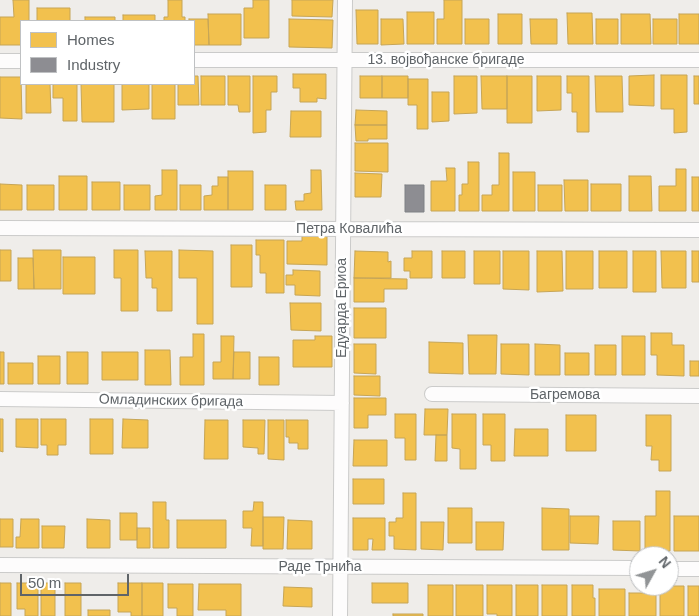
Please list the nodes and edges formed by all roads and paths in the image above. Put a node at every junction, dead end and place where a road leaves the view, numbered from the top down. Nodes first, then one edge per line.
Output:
1 (345, 0) edge
2 (195, 60) edge
3 (344, 60) junction
4 (699, 60) edge
5 (0, 61) edge
6 (20, 61) edge
7 (0, 228) edge
8 (343, 229) junction
9 (699, 230) edge
10 (432, 394) dead end
11 (699, 396) edge
12 (0, 399) edge
13 (342, 403) junction
14 (0, 565) edge
15 (341, 567) junction
16 (629, 568) edge
17 (679, 569) edge
18 (699, 569) edge
19 (340, 616) edge

1 - 3 street, Едуарда Ериоа
2 - 3 street, 13. војвођанске бригаде
3 - 4 street, 13. војвођанске бригаде
3 - 8 street, Едуарда Ериоа
5 - 6 street
7 - 8 street, Петра Ковалића
8 - 9 street, Петра Ковалића
8 - 13 street, Едуарда Ериоа
10 - 11 street, Багремова
12 - 13 street, Омладинских бригада
13 - 15 street, Едуарда Ериоа
14 - 15 street, Раде Трнића
15 - 16 street, Раде Трнића
15 - 19 street, Едуарда Ериоа
17 - 18 street

